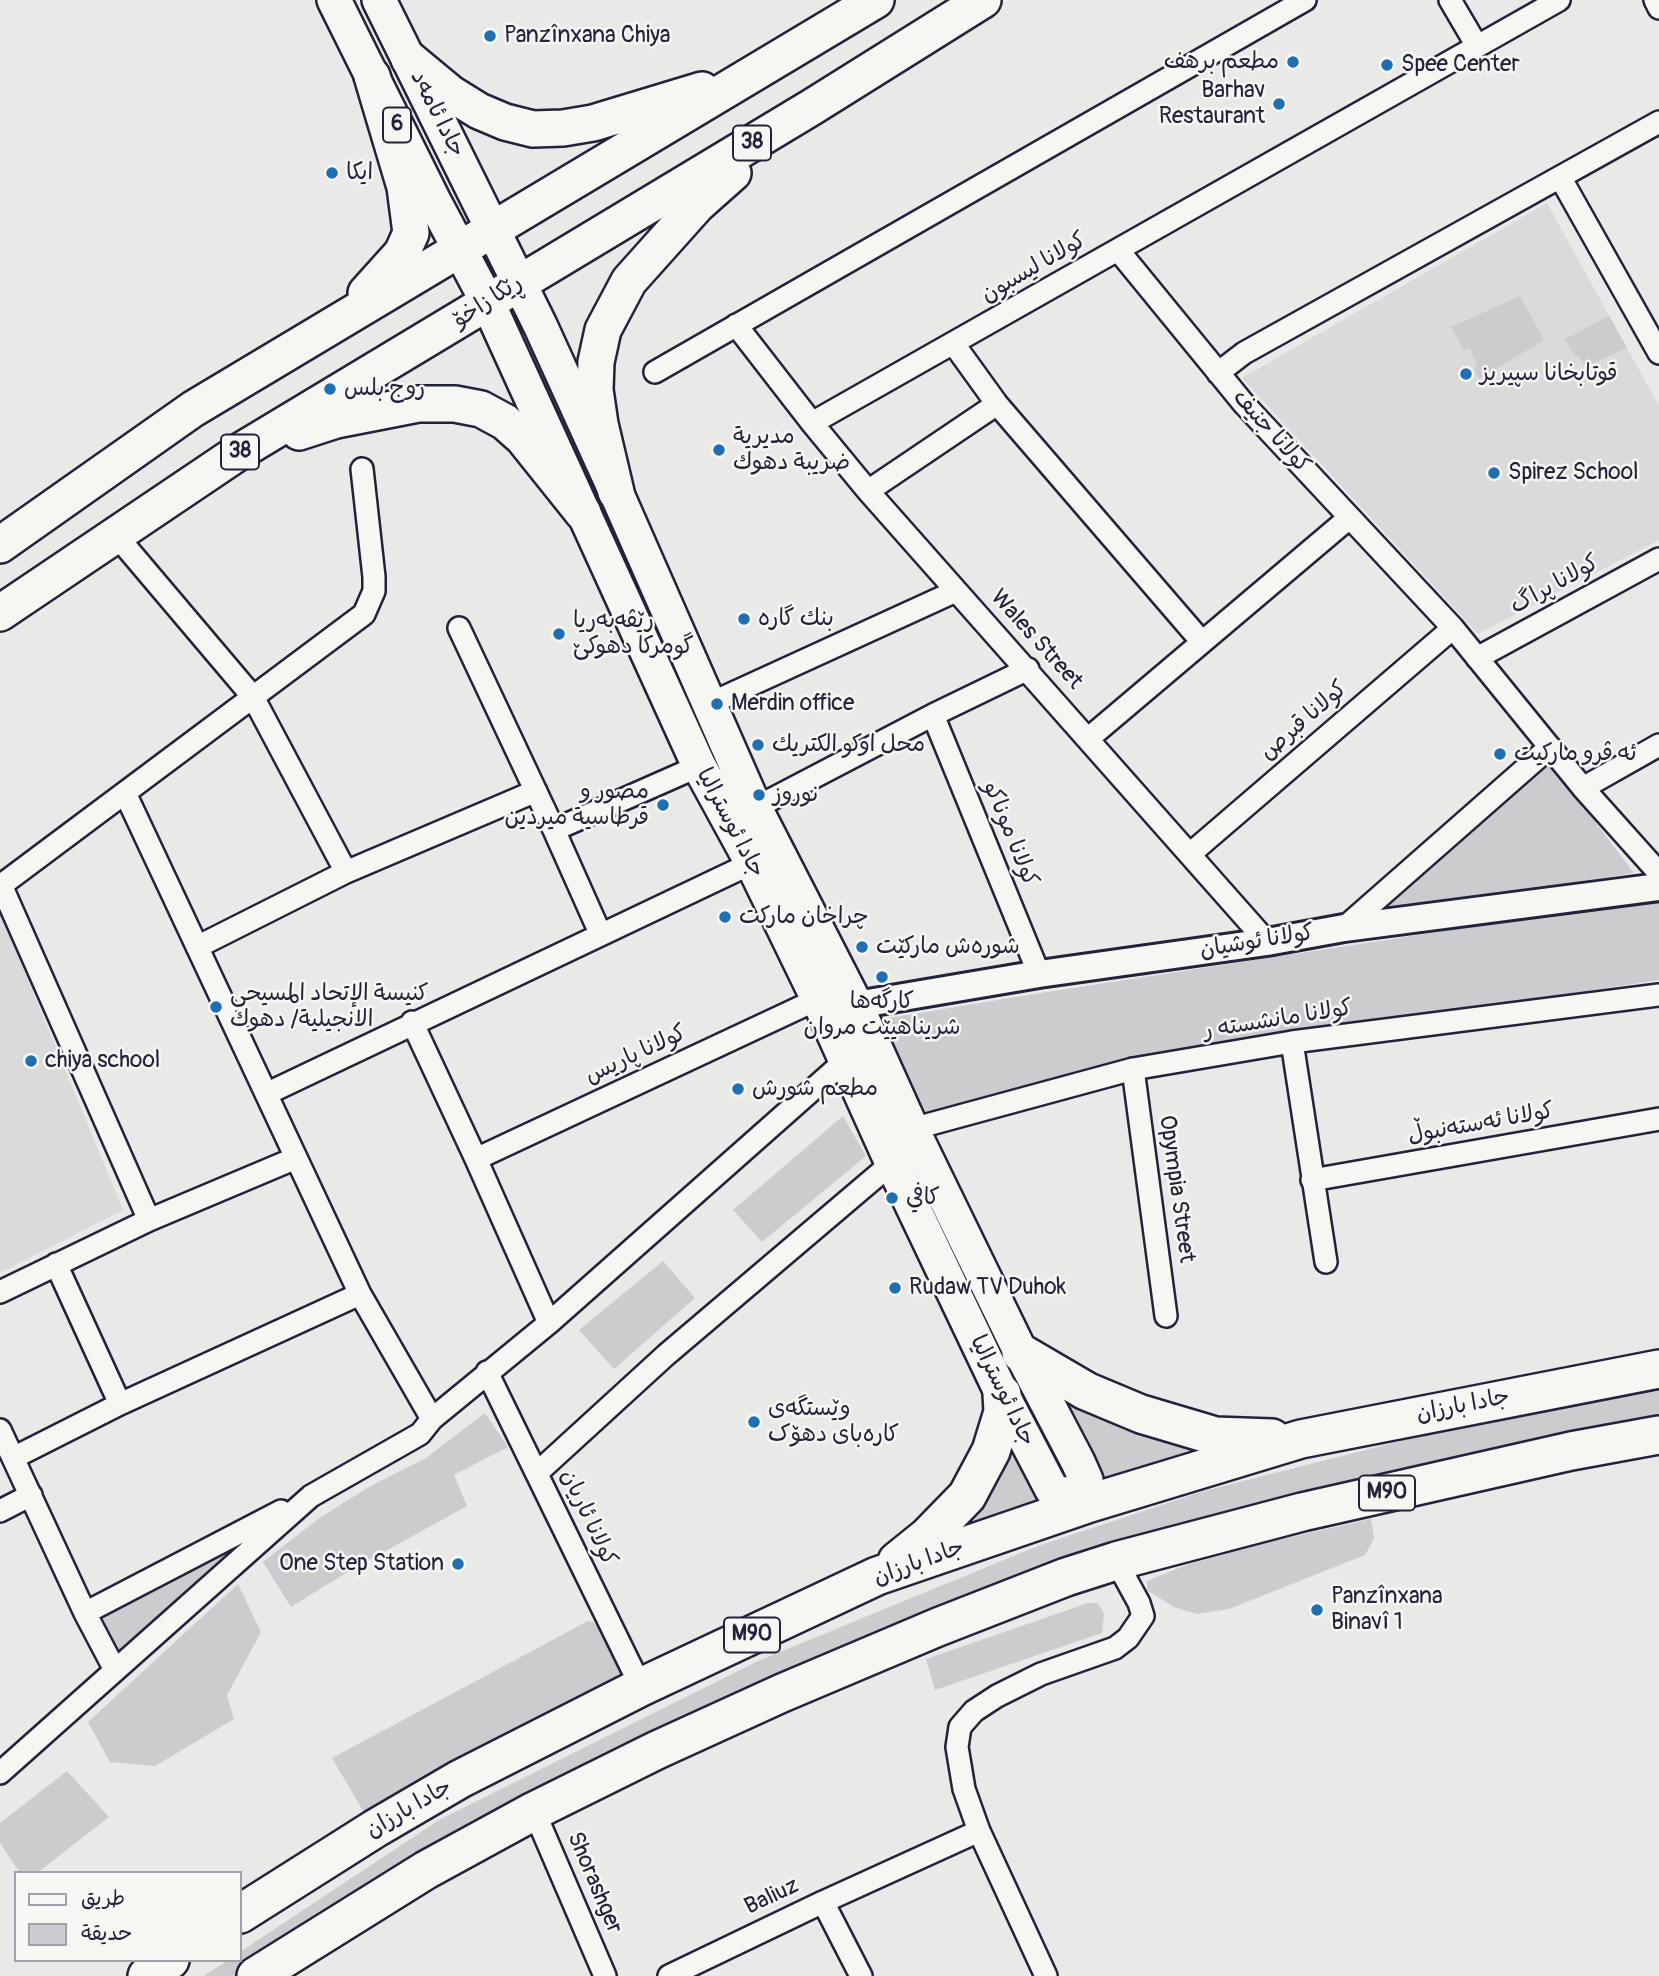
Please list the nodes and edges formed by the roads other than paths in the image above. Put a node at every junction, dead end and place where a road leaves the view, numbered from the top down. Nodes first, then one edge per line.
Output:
1 (334, 0) edge
2 (379, 0) edge
3 (876, 0) edge
4 (983, 0) edge
5 (1305, 0) edge
6 (1450, 0) edge
7 (1559, 0) edge
8 (1655, 0) edge
9 (1659, 8) edge
10 (1477, 46) junction
11 (783, 57) junction
12 (409, 59) junction
13 (372, 76) junction
14 (812, 107) junction
15 (1659, 122) edge
16 (1560, 177) junction
17 (494, 229) junction
18 (1118, 250) junction
19 (460, 251) junction
20 (520, 282) junction
21 (488, 303) junction
22 (736, 325) junction
23 (313, 337) junction
24 (953, 344) junction
25 (1659, 352) edge
26 (655, 372) dead end
27 (1218, 373) junction
28 (998, 404) junction
29 (812, 424) junction
30 (239, 452) junction
31 (362, 469) dead end
32 (868, 491) junction
33 (617, 492) junction
34 (583, 513) junction
35 (1349, 518) junction
36 (115, 534) junction
37 (0, 545) edge
38 (1659, 559) edge
39 (956, 591) junction
40 (0, 613) edge
41 (459, 628) dead end
42 (1453, 628) junction
43 (1202, 642) junction
44 (1477, 658) junction
45 (1028, 669) junction
46 (253, 697) junction
47 (709, 704) junction
48 (933, 715) junction
49 (1089, 738) junction
50 (1659, 745) edge
51 (1550, 747) junction
52 (699, 766) junction
53 (1583, 788) junction
54 (536, 791) junction
55 (125, 793) junction
56 (755, 808) junction
57 (554, 830) junction
58 (1190, 854) junction
59 (752, 863) junction
60 (346, 872) junction
61 (1659, 873) edge
62 (1, 886) edge
63 (1659, 887) edge
64 (1343, 928) junction
65 (600, 933) junction
66 (1267, 942) junction
67 (197, 947) junction
68 (1039, 974) junction
69 (1659, 995) edge
70 (818, 999) junction
71 (856, 1005) junction
72 (412, 1022) junction
73 (1292, 1042) junction
74 (846, 1059) junction
75 (1133, 1069) junction
76 (266, 1094) junction
77 (1659, 1119) edge
78 (912, 1129) junction
79 (296, 1158) junction
80 (477, 1159) junction
81 (892, 1163) junction
82 (1312, 1180) junction
83 (149, 1220) junction
84 (1326, 1262) dead end
85 (56, 1264) junction
86 (0, 1292) edge
87 (360, 1294) junction
88 (1166, 1316) dead end
89 (549, 1323) junction
90 (1021, 1353) junction
91 (1654, 1368) edge
92 (487, 1373) junction
93 (1002, 1394) junction
94 (120, 1404) junction
95 (432, 1419) junction
96 (0, 1430) edge
97 (1659, 1435) edge
98 (1301, 1439) junction
99 (13, 1458) junction
100 (537, 1473) junction
101 (31, 1495) junction
102 (311, 1496) junction
103 (0, 1511) edge
104 (1116, 1560) junction
105 (877, 1576) junction
106 (85, 1613) junction
107 (115, 1670) junction
108 (640, 1687) junction
109 (0, 1773) edge
110 (534, 1811) junction
111 (979, 1831) junction
112 (823, 1902) junction
113 (242, 1913) edge
114 (167, 1962) edge
115 (679, 1974) edge
116 (147, 1976) edge
117 (256, 1976) edge
118 (605, 1976) edge
119 (861, 1976) edge
120 (1046, 1976) edge

1 - 13 main road, جادا ئامەد / 6
2 - 12 main road, جادا ئامەد / 6
3 - 11 highway, 38
4 - 14 highway, ڕێکا زاخۆ / 38
5 - 22 street
6 - 10 street
7 - 10 street, كولانا ليسبون
8 - 9 street
10 - 18 street, كولانا ليسبون
11 - 12 highway
11 - 17 highway, 38
12 - 17 main road, جادا ئامەد / 6
13 - 19 main road, جادا ئامەد / 6
13 - 23 highway
14 - 20 highway, ڕێکا زاخۆ / 38
14 - 33 highway
15 - 16 street, كولانا جنيف
16 - 25 street
16 - 27 street, كولانا جنيف
17 - 19 highway, 38
17 - 20 main road, جادا ئامەد
18 - 24 street, كولانا ليسبون
18 - 27 street
19 - 21 main road, جادا ئامەد
19 - 23 highway, 38
20 - 21 highway, ڕێکا زاخۆ / 38
20 - 33 main road, جادا ئوسترالیا
21 - 30 highway, ڕێکا زاخۆ / 38
21 - 34 main road, جادا ئوسترالیا
22 - 26 street
22 - 29 street, Wales Street
23 - 37 highway, 38
24 - 28 street
24 - 29 street, كولانا ليسبون
27 - 35 street, كولانا جنيف
28 - 32 street
28 - 43 street
29 - 32 street, Wales Street
30 - 34 highway
30 - 36 highway, ڕێکا زاخۆ / 38
31 - 46 street
32 - 39 street, Wales Street
33 - 47 main road, جادا ئوسترالیا
34 - 52 main road, جادا ئوسترالیا
35 - 42 street, كولانا جنيف
35 - 43 street
36 - 40 highway, ڕێکا زاخۆ / 38
36 - 46 street
38 - 44 street, كولانا پراگ
39 - 45 street, Wales Street
39 - 47 street
41 - 54 street
42 - 44 street, كولانا جنيف
42 - 58 street, كولانا قبرص
43 - 49 street
44 - 51 street, كولانا جنيف
45 - 48 street
45 - 49 street, Wales Street
46 - 55 street
46 - 60 street
47 - 56 main road, جادا ئوسترالیا
48 - 56 street
48 - 68 street, كولانا موناكو
49 - 58 street, Wales Street
50 - 53 street
51 - 53 street, كولانا جنيف
51 - 64 street
52 - 57 street
52 - 59 main road, جادا ئوسترالیا
53 - 61 street, كولانا جنيف
54 - 57 street
54 - 60 street
55 - 62 street
55 - 67 street
56 - 71 main road, جادا ئوسترالیا
57 - 65 street
58 - 66 street, Wales Street
59 - 65 street
59 - 70 main road, جادا ئوسترالیا
60 - 67 street
62 - 83 street
63 - 64 street, كولانا ئوشيان
64 - 66 street, كولانا ئوشيان
65 - 72 street
66 - 68 street, كولانا ئوشيان
67 - 76 street
68 - 71 street, كولانا ئوشيان
69 - 73 street, كولانا مانشسته ر
70 - 74 main road, جادا ئوسترالیا
70 - 80 street, كولانا پاریس
71 - 78 main road, جادا ئوسترالیا
72 - 76 street
72 - 80 street
73 - 75 street, كولانا مانشسته ر
73 - 82 street
74 - 81 main road, جادا ئوسترالیا
74 - 89 street
75 - 78 street, كولانا مانشسته ر
75 - 88 street, Opympia Street
76 - 79 street
77 - 82 street, كولانا ئەستەنبوڵ
78 - 90 main road, جادا ئوسترالیا
79 - 83 street
79 - 87 street
80 - 89 street
81 - 93 main road, جادا ئوسترالیا
81 - 100 street
82 - 84 street
83 - 85 street
85 - 86 street
85 - 94 street
87 - 94 street
87 - 95 street
89 - 92 street
90 - 93 main road, جادا ئوسترالیا
90 - 98 highway
91 - 98 highway, جادا بارزان / M90
92 - 95 street
92 - 100 street, كولانا ئاريان
93 - 105 highway
94 - 99 street
95 - 102 street
96 - 99 street
97 - 104 highway, M90
98 - 105 highway, جادا بارزان / M90
99 - 101 street
100 - 108 street, كولانا ئاريان
101 - 103 street
101 - 106 street
102 - 106 street
102 - 107 street
104 - 110 highway, M90
104 - 111 street
105 - 108 highway, جادا بارزان / M90
106 - 107 street
107 - 109 street
108 - 113 highway, جادا بارزان / M90
110 - 117 highway, M90
110 - 118 street, Shorashger
111 - 112 street
111 - 120 street
112 - 115 street, Baliuz
112 - 119 street, Baliuz
114 - 116 highway

